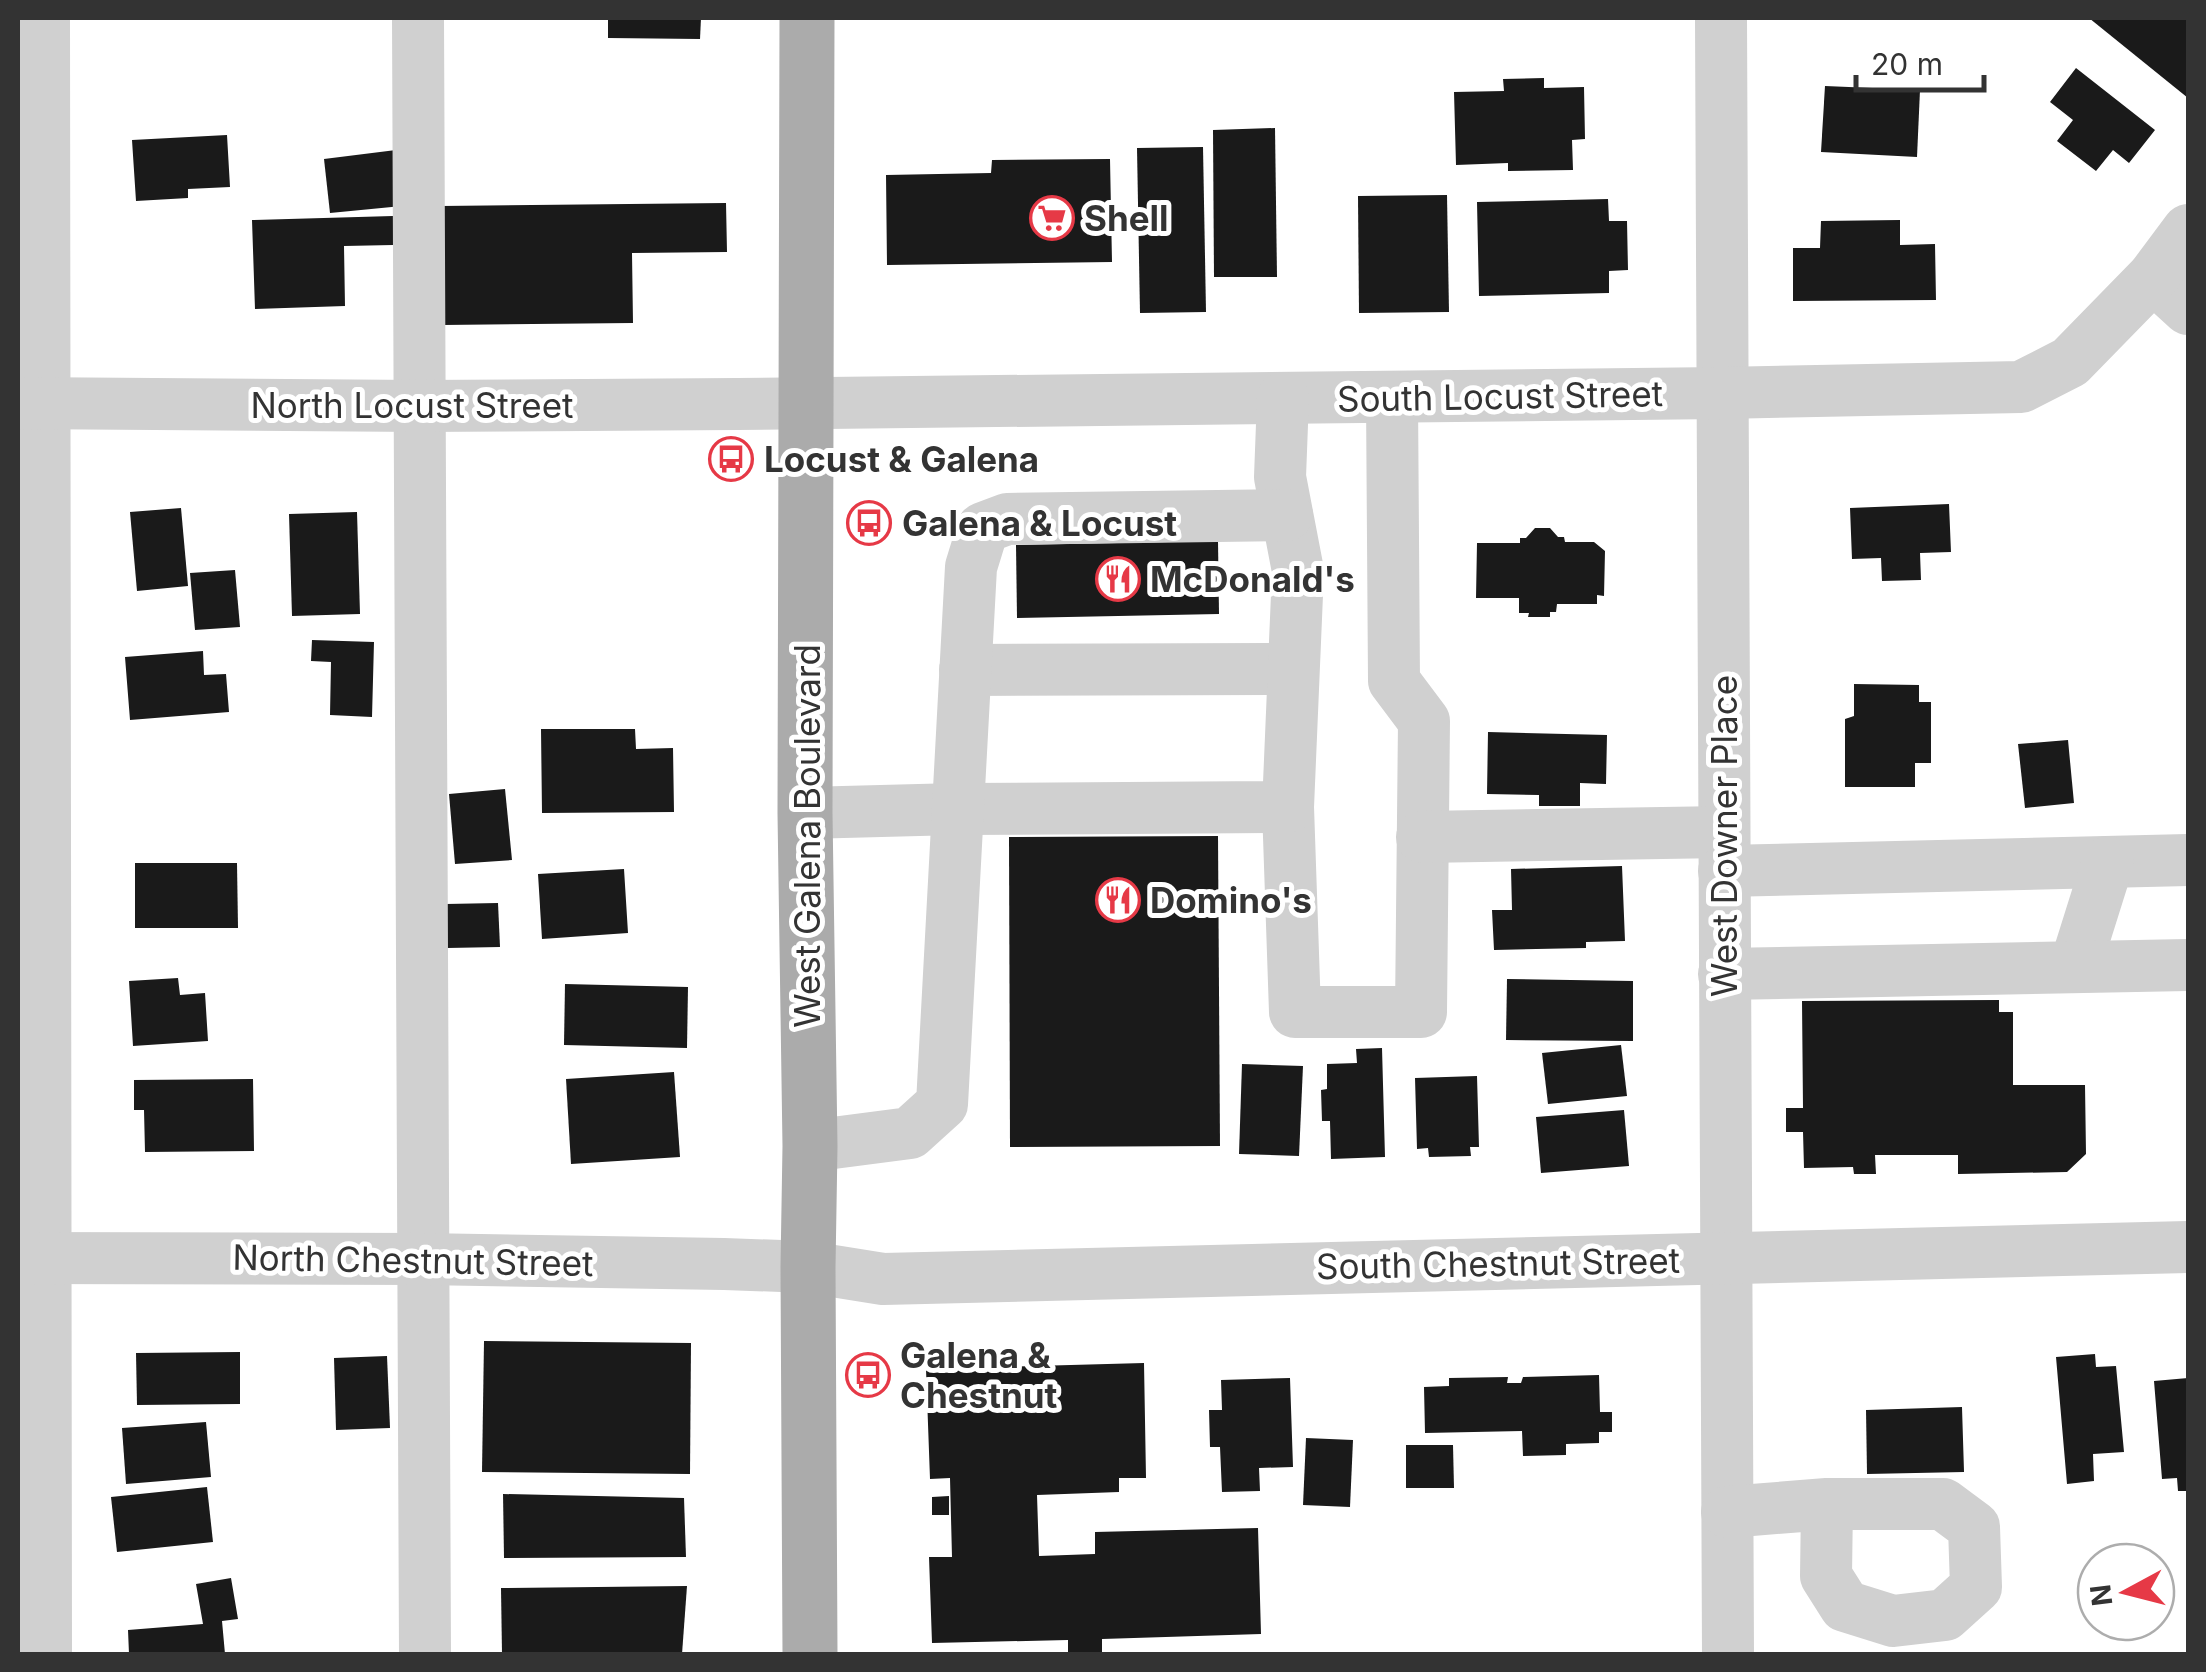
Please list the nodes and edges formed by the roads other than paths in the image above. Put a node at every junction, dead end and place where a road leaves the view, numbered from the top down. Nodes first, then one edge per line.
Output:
1 (44, 18) edge
2 (807, 18) edge
3 (1720, 18) edge
4 (418, 19) edge
5 (2188, 230) edge
6 (2171, 293) edge
7 (1721, 393) junction
8 (1392, 397) junction
9 (1284, 398) junction
10 (31, 403) edge
11 (806, 403) junction
12 (420, 406) junction
13 (1287, 514) junction
14 (1293, 668) junction
15 (965, 670) junction
16 (957, 808) junction
17 (1288, 808) junction
18 (805, 814) junction
19 (1422, 837) junction
20 (1724, 852) junction
21 (2188, 860) edge
22 (2108, 862) junction
23 (2188, 965) edge
24 (2075, 967) junction
25 (1724, 974) junction
26 (810, 1146) junction
27 (2188, 1246) edge
28 (31, 1258) edge
29 (422, 1259) junction
30 (1726, 1259) junction
31 (808, 1267) junction
32 (1827, 1504) dead end
33 (1727, 1512) junction
34 (46, 1654) edge
35 (425, 1654) edge
36 (810, 1654) edge
37 (1728, 1654) edge

1 - 10 street
2 - 11 main road, West Galena Boulevard
3 - 7 street, West Downer Place
4 - 12 street
5 - 6 street, South Locust Street
6 - 7 street, South Locust Street
7 - 8 street, South Locust Street
7 - 20 street, West Downer Place
8 - 9 street, South Locust Street
8 - 19 street
9 - 11 street, South Locust Street
9 - 13 street
10 - 12 street, North Locust Street
10 - 28 street
11 - 12 street, North Locust Street
11 - 18 main road, West Galena Boulevard
12 - 29 street
13 - 14 street
13 - 15 street
14 - 15 street
14 - 17 street
15 - 16 street
16 - 17 street
16 - 18 street
16 - 26 street
17 - 19 street
18 - 26 main road, West Galena Boulevard
19 - 20 street
20 - 22 street
20 - 25 street, West Downer Place
21 - 22 street
22 - 24 street
23 - 24 street
24 - 25 street
25 - 30 street, West Downer Place
26 - 31 main road, West Galena Boulevard
27 - 30 street, South Chestnut Street
28 - 29 street, North Chestnut Street
28 - 34 street
29 - 31 street, North Chestnut Street
29 - 35 street
30 - 31 street, South Chestnut Street
30 - 33 street, West Downer Place
31 - 36 main road, West Galena Boulevard
32 - 33 street
33 - 37 street, West Downer Place

